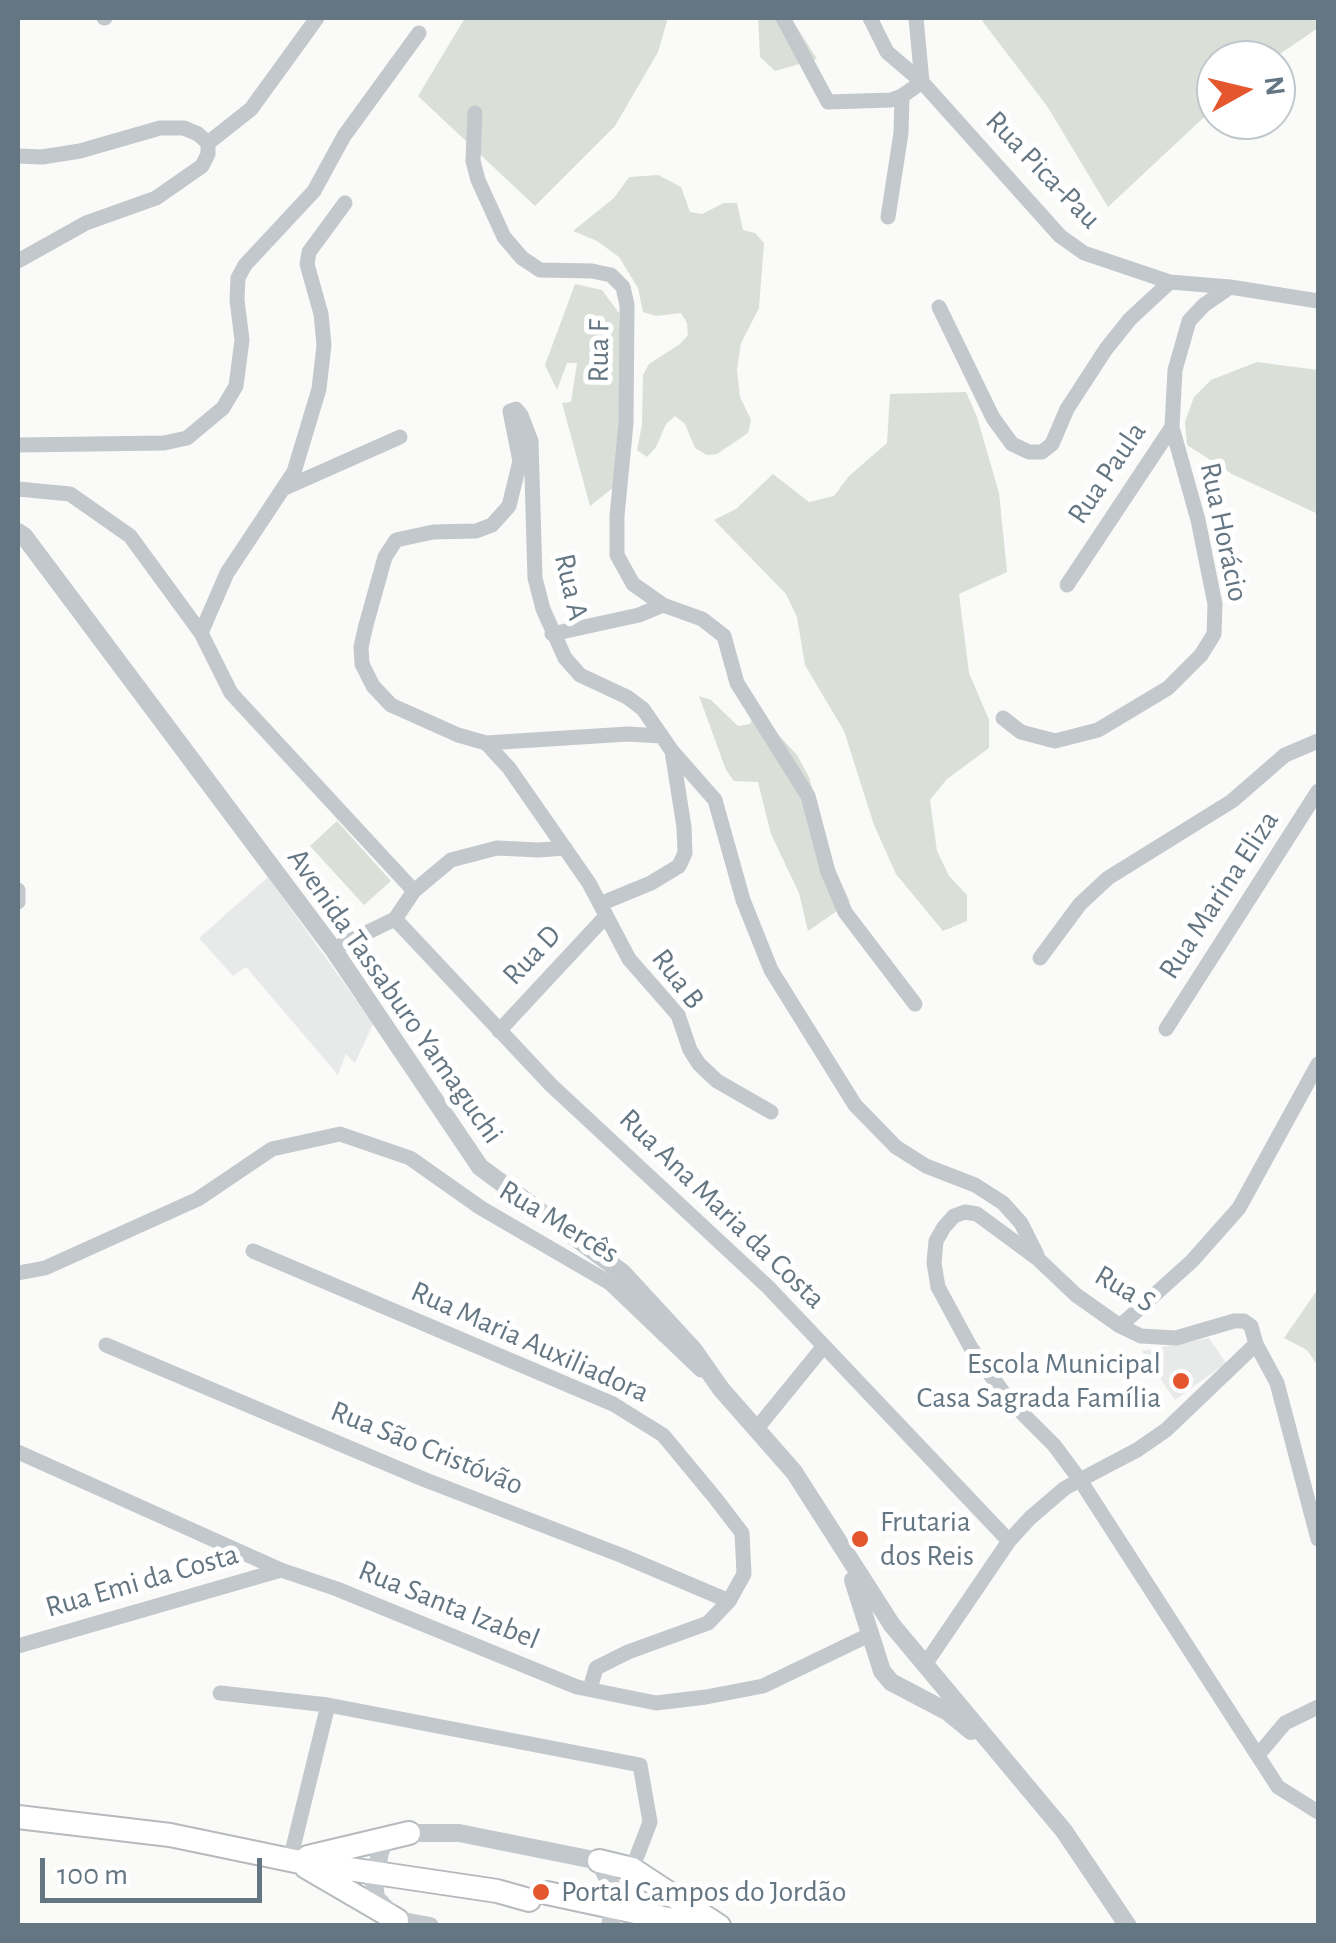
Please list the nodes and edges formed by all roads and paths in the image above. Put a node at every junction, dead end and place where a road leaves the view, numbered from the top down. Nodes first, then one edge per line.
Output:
1 (318, 18) edge
2 (783, 18) edge
3 (870, 18) edge
4 (916, 18) edge
5 (419, 34) dead end
6 (922, 82) junction
7 (902, 96) junction
8 (474, 113) dead end
9 (208, 143) junction
10 (18, 156) edge
11 (345, 202) dead end
12 (888, 217) dead end
13 (18, 261) edge
14 (1170, 282) junction
15 (1230, 287) junction
16 (1318, 301) edge
17 (939, 307) dead end
18 (1172, 426) junction
19 (400, 437) dead end
20 (18, 445) edge
21 (18, 488) edge
22 (285, 488) junction
23 (18, 532) edge
24 (1066, 585) dead end
25 (662, 605) junction
26 (200, 633) junction
27 (552, 634) junction
28 (1003, 718) dead end
29 (662, 736) junction
30 (1318, 740) edge
31 (486, 743) junction
32 (672, 751) junction
33 (1318, 791) edge
34 (565, 848) junction
35 (18, 890) edge
36 (414, 891) junction
37 (18, 902) edge
38 (603, 909) junction
39 (394, 920) junction
40 (332, 949) junction
41 (1040, 958) dead end
42 (915, 1004) dead end
43 (1166, 1029) dead end
44 (499, 1031) junction
45 (1318, 1064) edge
46 (771, 1112) dead end
47 (253, 1252) dead end
48 (1038, 1259) junction
49 (18, 1272) edge
50 (1120, 1326) junction
51 (1256, 1344) junction
52 (106, 1345) dead end
53 (824, 1346) junction
54 (722, 1390) junction
55 (758, 1427) junction
56 (18, 1452) edge
57 (1080, 1480) junction
58 (1318, 1539) edge
59 (1009, 1541) junction
60 (841, 1547) junction
61 (281, 1570) junction
62 (729, 1602) junction
63 (898, 1631) junction
64 (871, 1634) junction
65 (18, 1646) edge
66 (926, 1663) junction
67 (590, 1689) junction
68 (902, 1689) junction
69 (220, 1693) dead end
70 (328, 1705) junction
71 (1318, 1707) edge
72 (999, 1754) junction
73 (1258, 1755) junction
74 (1318, 1812) edge
75 (18, 1817) edge
76 (409, 1833) junction
77 (292, 1860) junction
78 (599, 1861) junction
79 (632, 1869) junction
80 (376, 1871) junction
81 (612, 1918) edge
82 (404, 1922) edge
83 (1123, 1922) edge
84 (430, 1926) edge
85 (701, 1926) edge
86 (719, 1926) edge

1 - 9 street
2 - 7 street
3 - 6 street, Rua Pica-Pau
4 - 6 street
5 - 20 street
6 - 7 street
6 - 14 street, Rua Pica-Pau
7 - 12 street
8 - 25 street, Rua F
9 - 10 street
9 - 13 street
11 - 22 street
14 - 15 street, Rua Pica-Pau
14 - 17 street
15 - 16 street, Rua Pica-Pau
15 - 18 street, Rua Paula
18 - 24 street, Rua Paula
18 - 28 street, Rua Horácio
19 - 22 street
21 - 26 street
22 - 26 street
23 - 40 street, Avenida Tassaburo Yamaguchi
25 - 27 street
25 - 42 street, Rua F
26 - 36 street
27 - 29 street, Rua A
27 - 31 street, Rua A
29 - 31 street
29 - 32 street, Rua A
30 - 41 street
31 - 34 street, Rua B
32 - 38 street, Rua D
32 - 48 street, Rua A
33 - 43 street, Rua Marina Eliza
34 - 36 street
34 - 38 street, Rua B
35 - 37 street
36 - 39 street
38 - 44 street, Rua D
38 - 46 street, Rua B
39 - 40 street
39 - 44 street, Rua Ana Maria da Costa
40 - 54 street, Avenida Tassaburo Yamaguchi
44 - 53 street, Rua Ana Maria da Costa
45 - 50 street
47 - 62 street, Rua Maria Auxiliadora
48 - 50 street, Rua S
48 - 57 street
49 - 54 street, Rua Mercês
50 - 51 street, Rua S
51 - 57 street
51 - 58 street
52 - 62 street, Rua São Cristóvão
53 - 55 street
53 - 59 street, Rua Ana Maria da Costa
54 - 55 street, Avenida Tassaburo Yamaguchi
55 - 60 street, Avenida Tassaburo Yamaguchi
56 - 61 street, Rua Santa Izabel
57 - 59 street
57 - 73 street
59 - 66 street
60 - 63 street
60 - 64 street
61 - 65 street, Rua Emi da Costa
61 - 67 street, Rua Santa Izabel
62 - 67 street
63 - 64 street
63 - 66 street
64 - 67 street, Rua Santa Izabel
64 - 68 street
66 - 68 street
66 - 72 street
68 - 72 street
69 - 70 street
70 - 77 street
70 - 79 street
71 - 73 street
72 - 83 street
73 - 74 street
75 - 77 main road
76 - 77 main road
76 - 78 street
76 - 80 street
77 - 80 main road
77 - 82 main road
78 - 79 main road
78 - 81 street
79 - 86 main road
80 - 81 main road
80 - 82 street
81 - 85 main road
82 - 84 street

